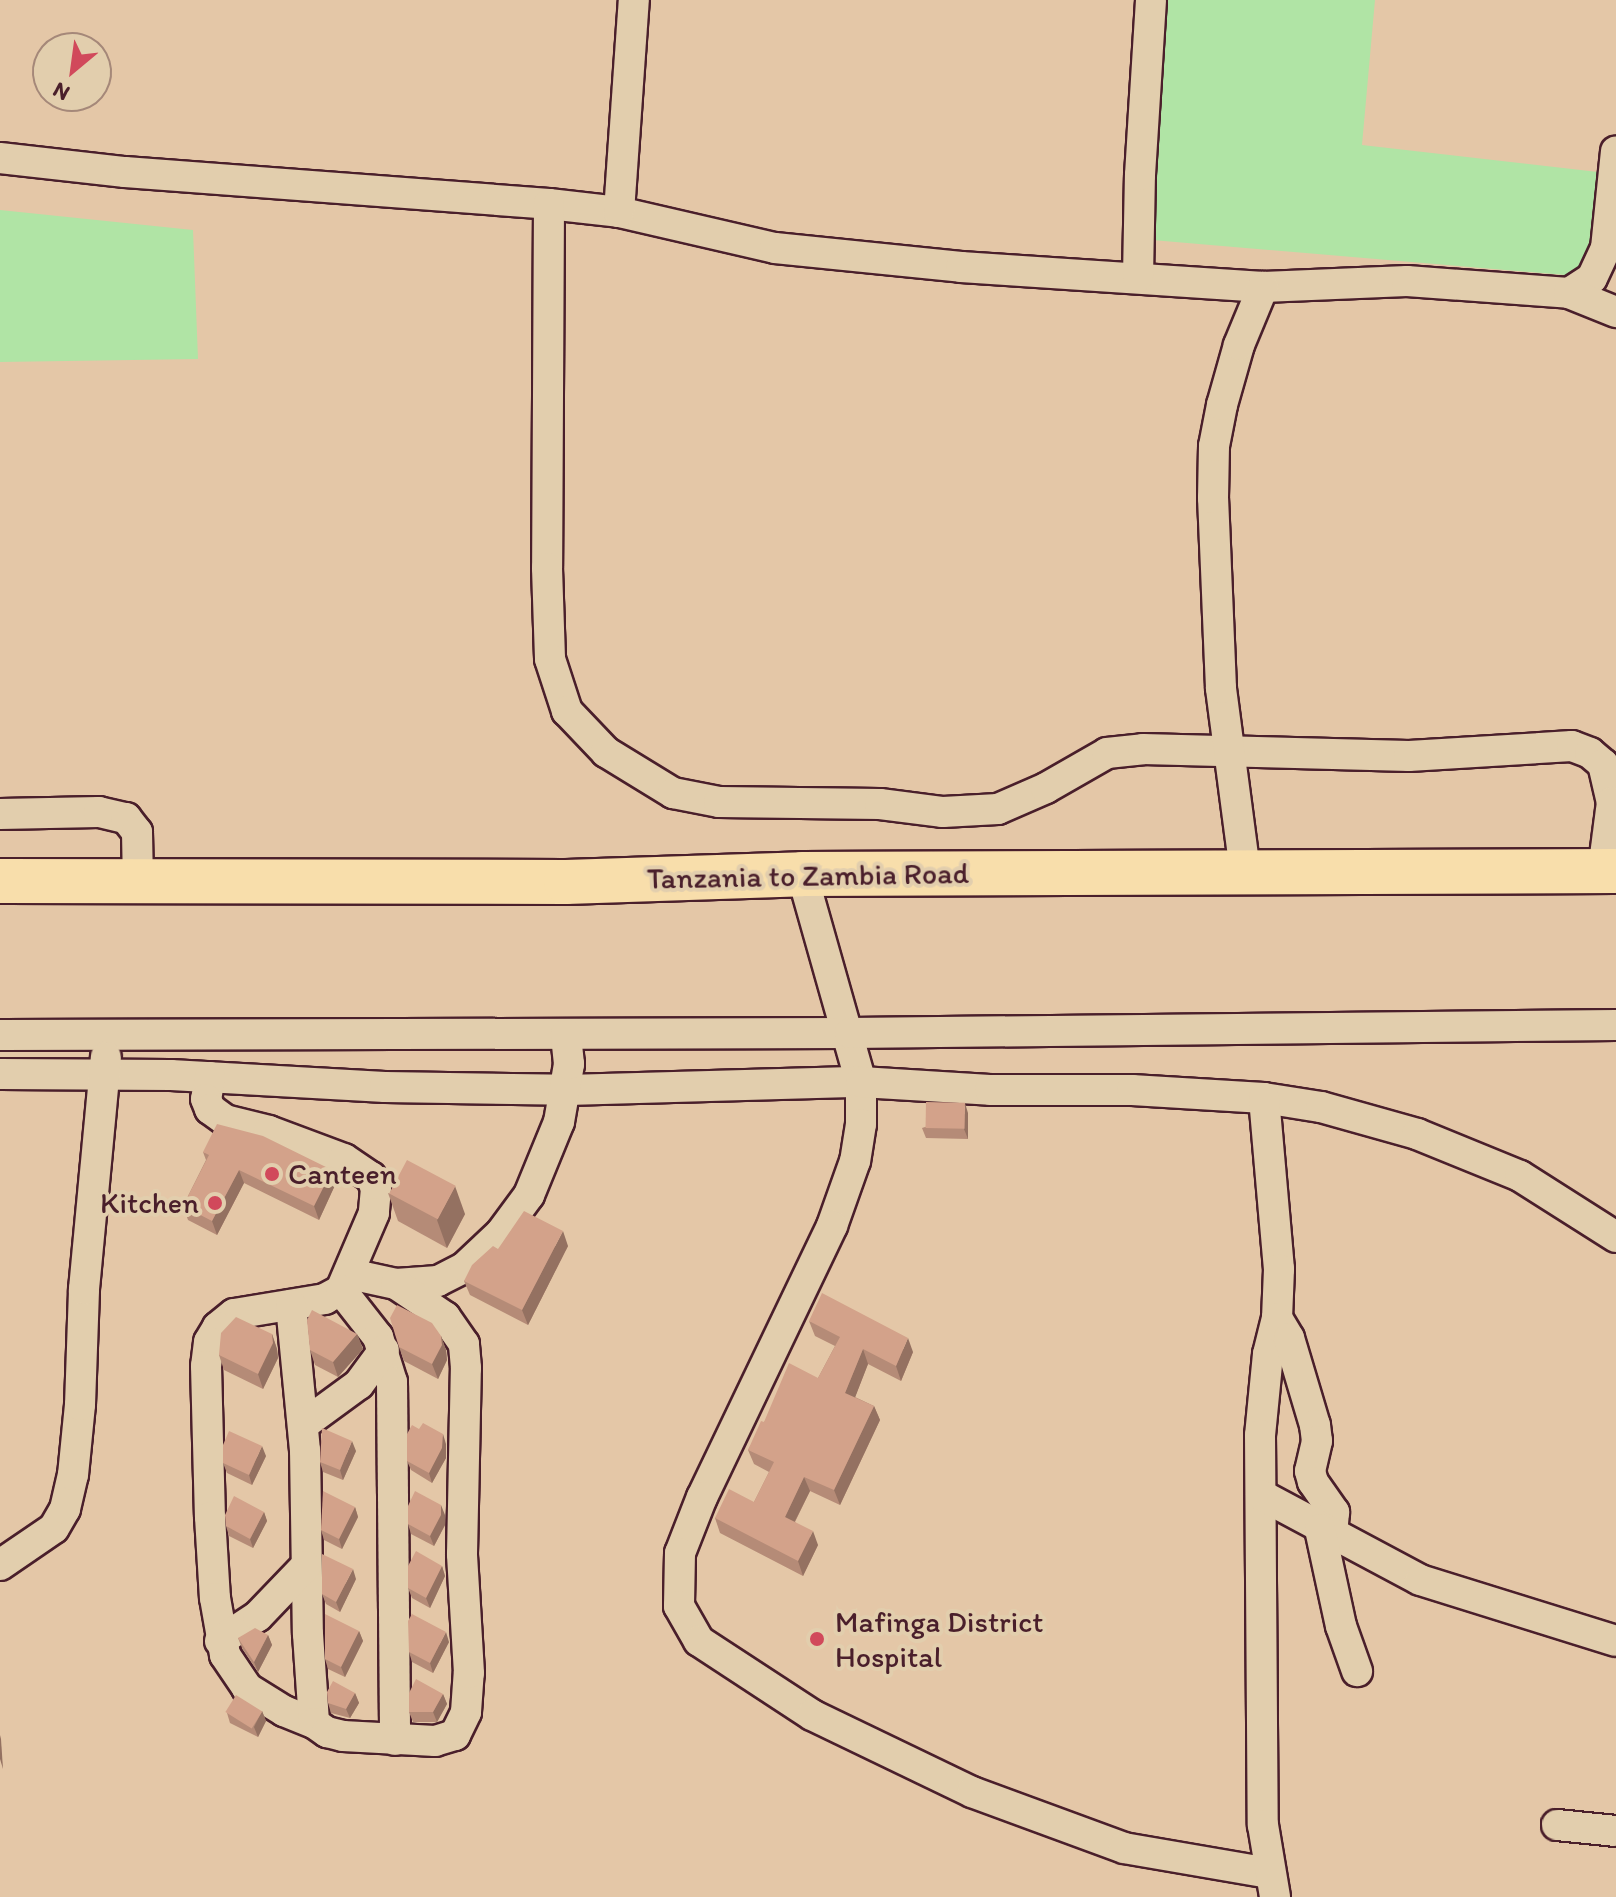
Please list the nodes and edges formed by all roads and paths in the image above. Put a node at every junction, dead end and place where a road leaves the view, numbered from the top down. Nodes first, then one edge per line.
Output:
1 (634, 0) edge
2 (1151, 0) edge
3 (1616, 152) edge
4 (0, 158) edge
5 (549, 204) junction
6 (619, 212) junction
7 (1138, 277) junction
8 (1263, 287) junction
9 (1569, 293) junction
10 (1616, 312) edge
11 (1227, 754) junction
12 (0, 814) edge
13 (1245, 871) junction
14 (1610, 871) edge
15 (802, 874) junction
16 (0, 881) edge
17 (138, 882) junction
18 (1616, 1025) edge
19 (850, 1033) junction
20 (566, 1034) junction
21 (0, 1035) edge
22 (107, 1036) junction
23 (0, 1074) edge
24 (104, 1075) junction
25 (210, 1077) junction
26 (861, 1082) junction
27 (567, 1090) junction
28 (1264, 1098) junction
29 (1616, 1237) edge
30 (345, 1282) junction
31 (396, 1284) junction
32 (291, 1305) junction
33 (1277, 1318) junction
34 (384, 1350) junction
35 (303, 1425) junction
36 (1261, 1495) junction
37 (1326, 1532) junction
38 (0, 1565) edge
39 (306, 1566) junction
40 (220, 1641) junction
41 (1616, 1641) edge
42 (1357, 1671) dead end
43 (314, 1723) junction
44 (395, 1740) junction
45 (1557, 1825) dead end
46 (1616, 1831) edge
47 (1272, 1885) edge

1 - 6 street
2 - 7 street
3 - 9 street
4 - 5 street
5 - 6 street
5 - 11 street
6 - 7 street
7 - 8 street
8 - 9 street
8 - 11 street
9 - 10 street
11 - 13 street
11 - 14 street
12 - 17 street
13 - 14 highway, Tanzania to Zambia Road
13 - 15 highway, Tanzania to Zambia Road
15 - 17 highway, Tanzania to Zambia Road
15 - 19 street
16 - 17 highway, Tanzania to Zambia Road
18 - 19 street
19 - 20 street
19 - 26 street
20 - 22 street
20 - 27 street
21 - 22 street
22 - 24 street
23 - 24 street
24 - 25 street
24 - 38 street
25 - 27 street
25 - 30 street
26 - 27 street
26 - 28 street
26 - 47 street
27 - 31 street
28 - 29 street
28 - 33 street
30 - 31 street
30 - 32 street
30 - 34 street
31 - 44 street
32 - 35 street
32 - 40 street
33 - 36 street
33 - 37 street
34 - 35 street
34 - 44 street
35 - 39 street
36 - 37 street
36 - 47 street
37 - 41 street
37 - 42 street
39 - 40 street
39 - 43 street
40 - 43 street
43 - 44 street
45 - 46 street

